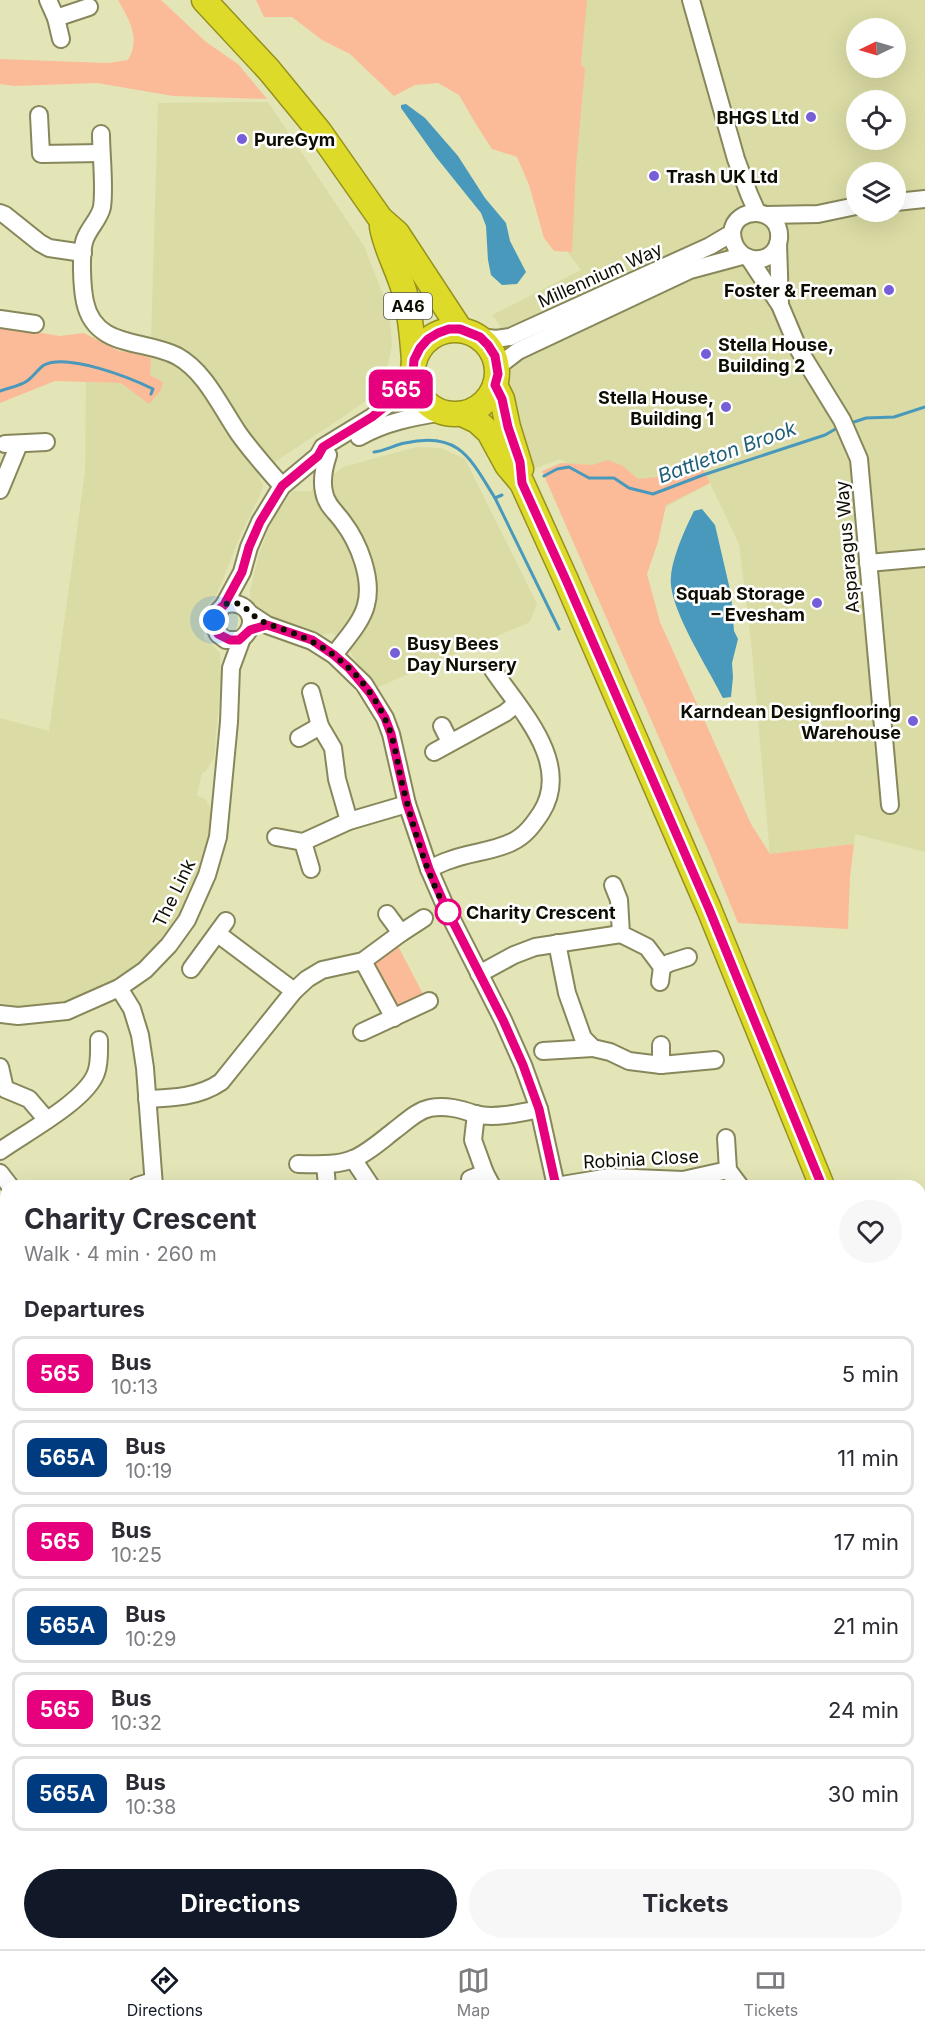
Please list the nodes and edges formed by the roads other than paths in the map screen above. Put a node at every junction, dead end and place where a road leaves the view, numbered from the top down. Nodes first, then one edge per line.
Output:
1 (48, 0) edge
2 (204, 0) edge
3 (691, 0) edge
4 (89, 7) dead end
5 (56, 18) junction
6 (61, 39) dead end
7 (39, 115) dead end
8 (101, 134) dead end
9 (101, 153) junction
10 (736, 159) junction
11 (925, 199) edge
12 (906, 201) edge
13 (846, 208) edge
14 (0, 213) edge
15 (762, 213) junction
16 (818, 213) junction
17 (380, 218) junction
18 (735, 227) junction
19 (778, 240) junction
20 (83, 253) junction
21 (746, 257) junction
22 (780, 305) junction
23 (0, 319) edge
24 (35, 324) dead end
25 (470, 333) junction
26 (413, 366) junction
27 (496, 376) junction
28 (452, 413) junction
29 (46, 442) dead end
30 (323, 456) junction
31 (522, 483) junction
32 (282, 486) junction
33 (0, 490) edge
34 (925, 558) edge
35 (868, 563) junction
36 (241, 618) junction
37 (224, 638) junction
38 (334, 655) junction
39 (231, 668) junction
40 (492, 670) dead end
41 (311, 692) dead end
42 (516, 705) junction
43 (320, 726) junction
44 (442, 726) dead end
45 (299, 738) dead end
46 (450, 742) junction
47 (434, 752) dead end
48 (407, 804) junction
49 (890, 805) dead end
50 (349, 821) junction
51 (276, 837) dead end
52 (303, 842) junction
53 (311, 869) dead end
54 (429, 869) junction
55 (615, 884) dead end
56 (387, 914) dead end
57 (424, 918) dead end
58 (401, 933) junction
59 (621, 934) junction
60 (557, 943) junction
61 (688, 957) dead end
62 (363, 961) junction
63 (191, 969) dead end
64 (479, 974) junction
65 (119, 988) junction
66 (294, 991) junction
67 (429, 1001) dead end
68 (0, 1014) edge
69 (394, 1018) junction
70 (362, 1032) dead end
71 (99, 1040) dead end
72 (661, 1045) dead end
73 (593, 1048) junction
74 (543, 1051) dead end
75 (715, 1060) dead end
76 (661, 1065) junction
77 (0, 1067) edge
78 (147, 1099) junction
79 (539, 1109) junction
80 (476, 1114) junction
81 (47, 1120) junction
82 (726, 1138) dead end
83 (0, 1151) edge
84 (352, 1159) junction
85 (298, 1164) dead end
86 (325, 1164) junction
87 (728, 1170) junction
88 (154, 1180) edge
89 (326, 1180) edge
90 (367, 1180) edge
91 (482, 1180) edge
92 (555, 1180) edge
93 (592, 1180) edge
94 (683, 1180) edge
95 (683, 1180) edge
96 (736, 1180) edge
97 (820, 1180) edge

1 - 5 street
2 - 17 highway, A46
3 - 10 street
4 - 5 street
5 - 6 street
7 - 9 street
8 - 9 street
9 - 20 street
10 - 15 street
10 - 18 street
11 - 12 street
13 - 16 street, Millennium Way
14 - 20 street
15 - 16 street, Millennium Way
15 - 18 street, Millennium Way
15 - 19 street
16 - 19 street, Millennium Way
17 - 25 highway, A46
17 - 26 highway, A46
18 - 21 street
18 - 25 street, Millennium Way
19 - 21 street, Millennium Way
19 - 22 street, Asparagus Way
20 - 32 street
21 - 22 street, Asparagus Way
21 - 27 street, Millennium Way
22 - 35 street, Asparagus Way
23 - 24 street
25 - 26 highway
25 - 27 highway
26 - 28 highway
26 - 30 street, The Link
27 - 28 highway
27 - 31 highway
28 - 30 street, The Link
28 - 31 highway
29 - 33 street
30 - 32 street, The Link
30 - 38 street
31 - 97 highway
32 - 36 street, The Link
34 - 35 street
35 - 49 street, Asparagus Way
36 - 37 street
36 - 37 street, The Link
36 - 38 street
36 - 39 street, The Link
37 - 39 street, The Link
38 - 48 street
39 - 65 street, The Link
40 - 42 street
41 - 43 street
42 - 46 street
42 - 54 street
43 - 45 street
43 - 50 street
44 - 46 street
46 - 47 street
48 - 50 street
48 - 54 street
50 - 52 street
51 - 52 street
52 - 53 street
54 - 64 street
55 - 59 street
56 - 58 street
57 - 58 street
58 - 62 street
59 - 60 street
59 - 61 street
60 - 64 street
60 - 73 street
62 - 66 street
62 - 69 street
63 - 66 street
64 - 79 street
65 - 68 street, The Link
65 - 78 street
66 - 78 street
67 - 69 street
69 - 70 street
71 - 81 street
72 - 76 street
73 - 74 street
73 - 76 street
75 - 76 street
77 - 81 street
78 - 88 street
79 - 80 street
79 - 92 street
80 - 84 street
80 - 91 street
81 - 83 street
82 - 87 street
84 - 86 street
84 - 90 street
85 - 86 street
86 - 89 street
87 - 95 street, Robinia Close
87 - 96 street
93 - 94 street, Robinia Close

